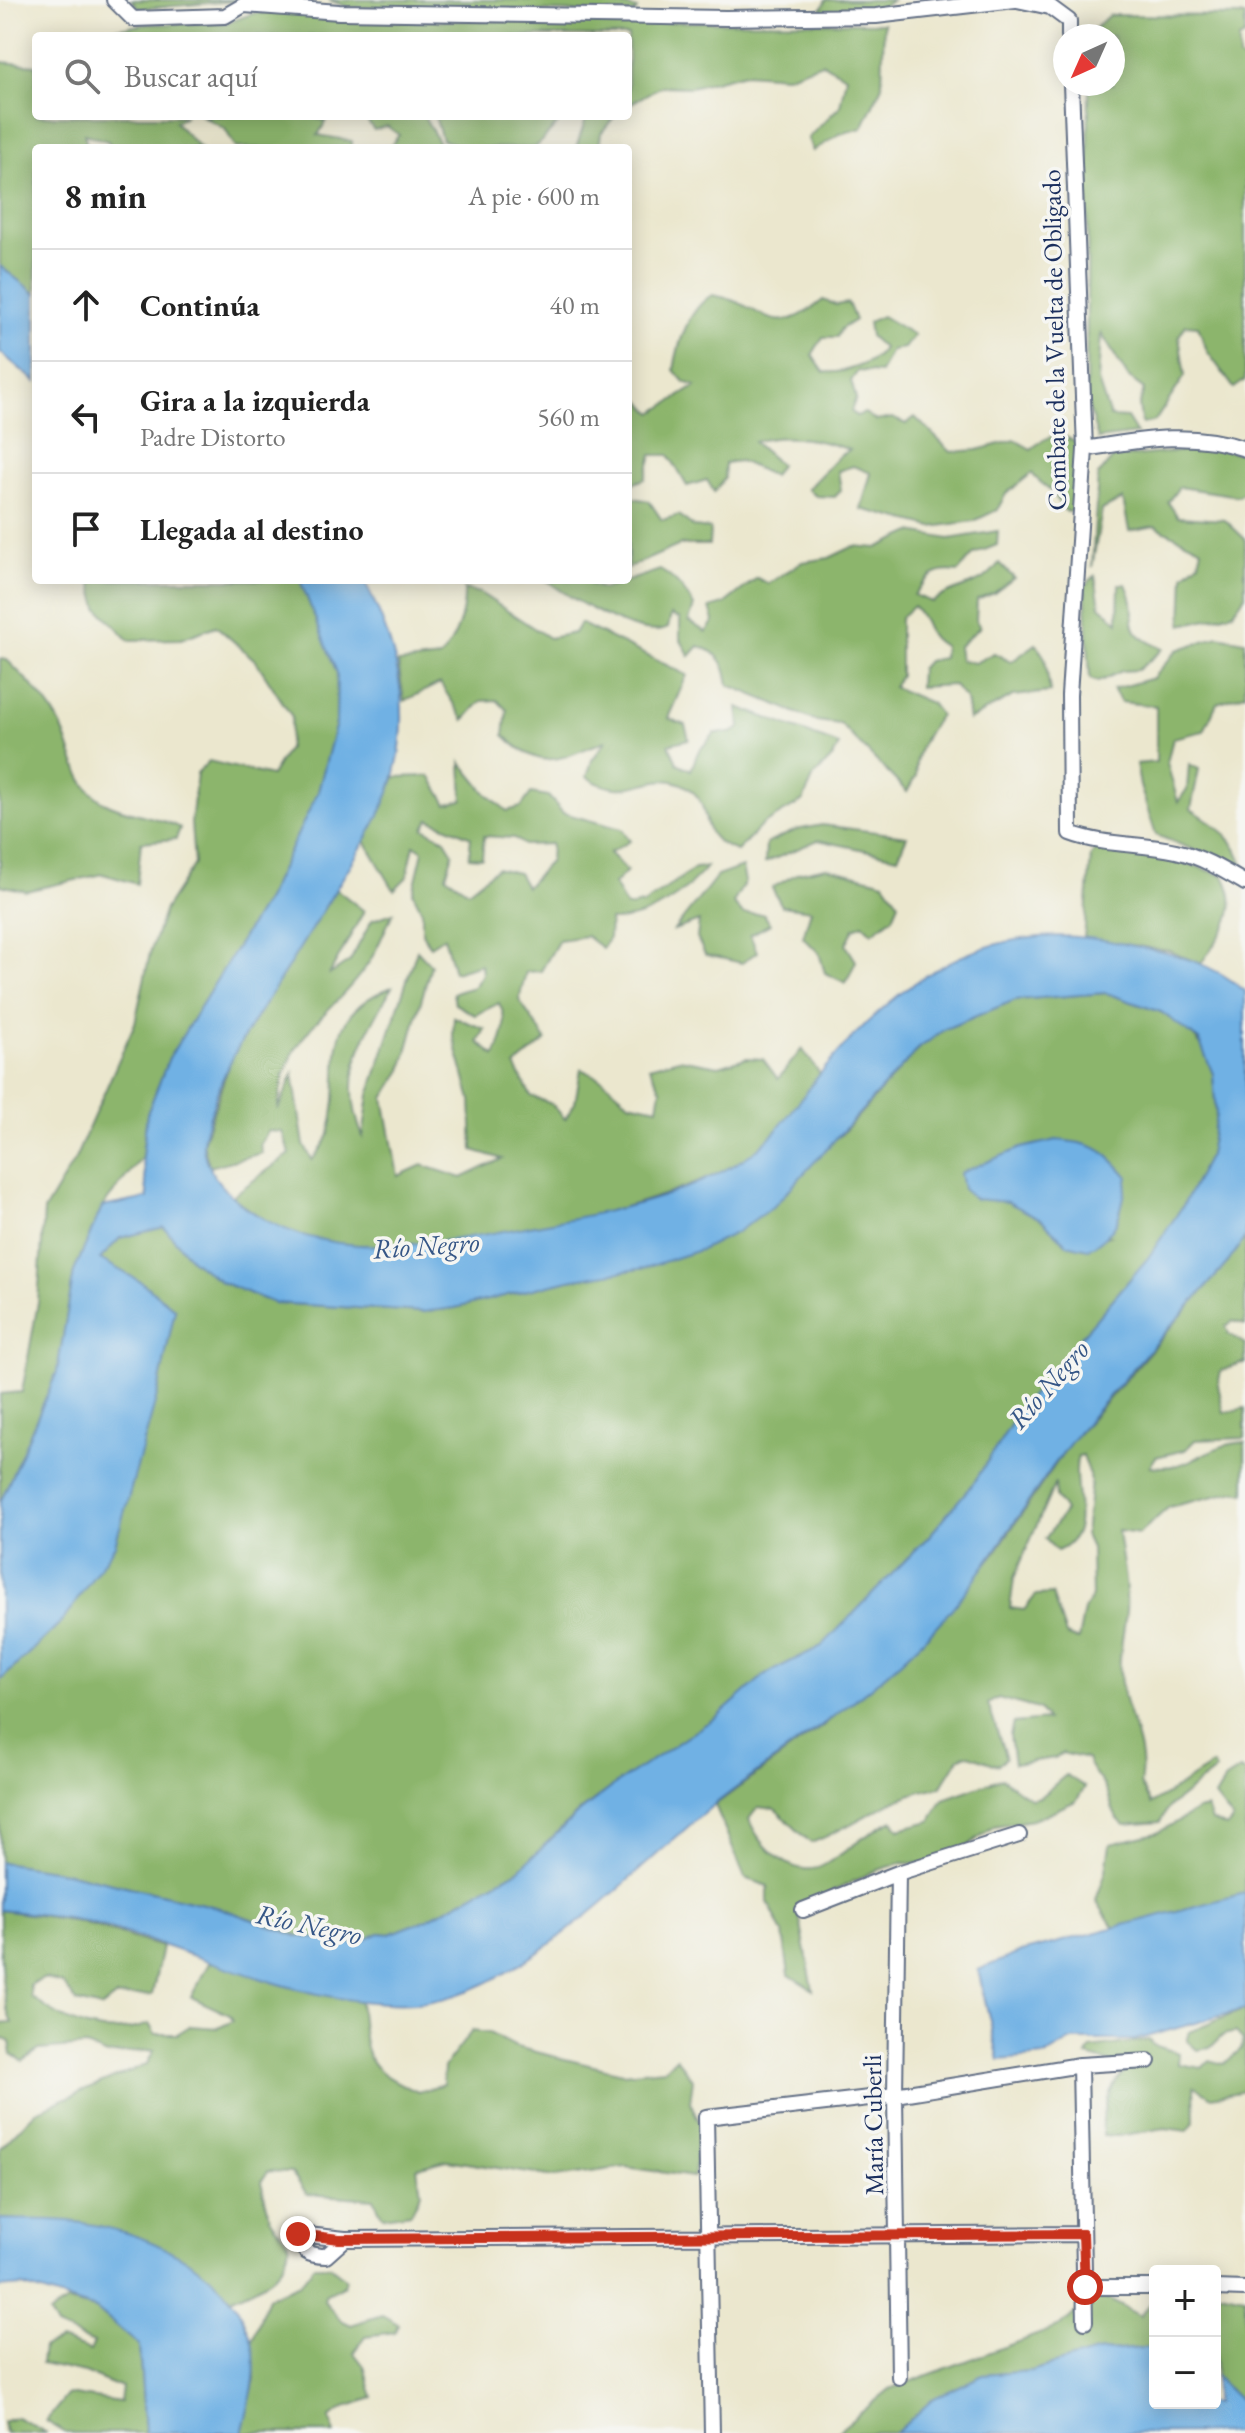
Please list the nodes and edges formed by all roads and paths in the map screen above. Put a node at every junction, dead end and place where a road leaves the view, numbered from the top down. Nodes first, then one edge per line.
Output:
1 (114, 0) edge
2 (1016, 0) edge
3 (1065, 24) edge
4 (1071, 96) edge
5 (1085, 449) junction
6 (1245, 449) edge
7 (1245, 883) edge
8 (1019, 1835) dead end
9 (898, 1873) junction
10 (803, 1910) dead end
11 (1148, 2061) dead end
12 (1080, 2065) junction
13 (895, 2095) junction
14 (899, 2233) junction
15 (1083, 2234) junction
16 (707, 2238) junction
17 (345, 2239) dead end
18 (1085, 2287) junction
19 (1149, 2287) edge
20 (1221, 2288) edge
21 (1245, 2289) edge
22 (1085, 2322) dead end
23 (899, 2377) dead end
24 (712, 2433) edge

1 - 2 street
2 - 3 street
4 - 5 street, Combate de la Vuelta de Obligado
5 - 6 street
5 - 7 street, Combate de la Vuelta de Obligado
8 - 9 street
9 - 10 street
9 - 13 street, María Cuberli
11 - 12 street
12 - 13 street
12 - 15 street
13 - 14 street, María Cuberli
13 - 16 street
14 - 15 street
14 - 16 street
14 - 23 street, María Cuberli
15 - 18 street
16 - 17 street
16 - 24 street
18 - 19 street
18 - 22 street
20 - 21 street

